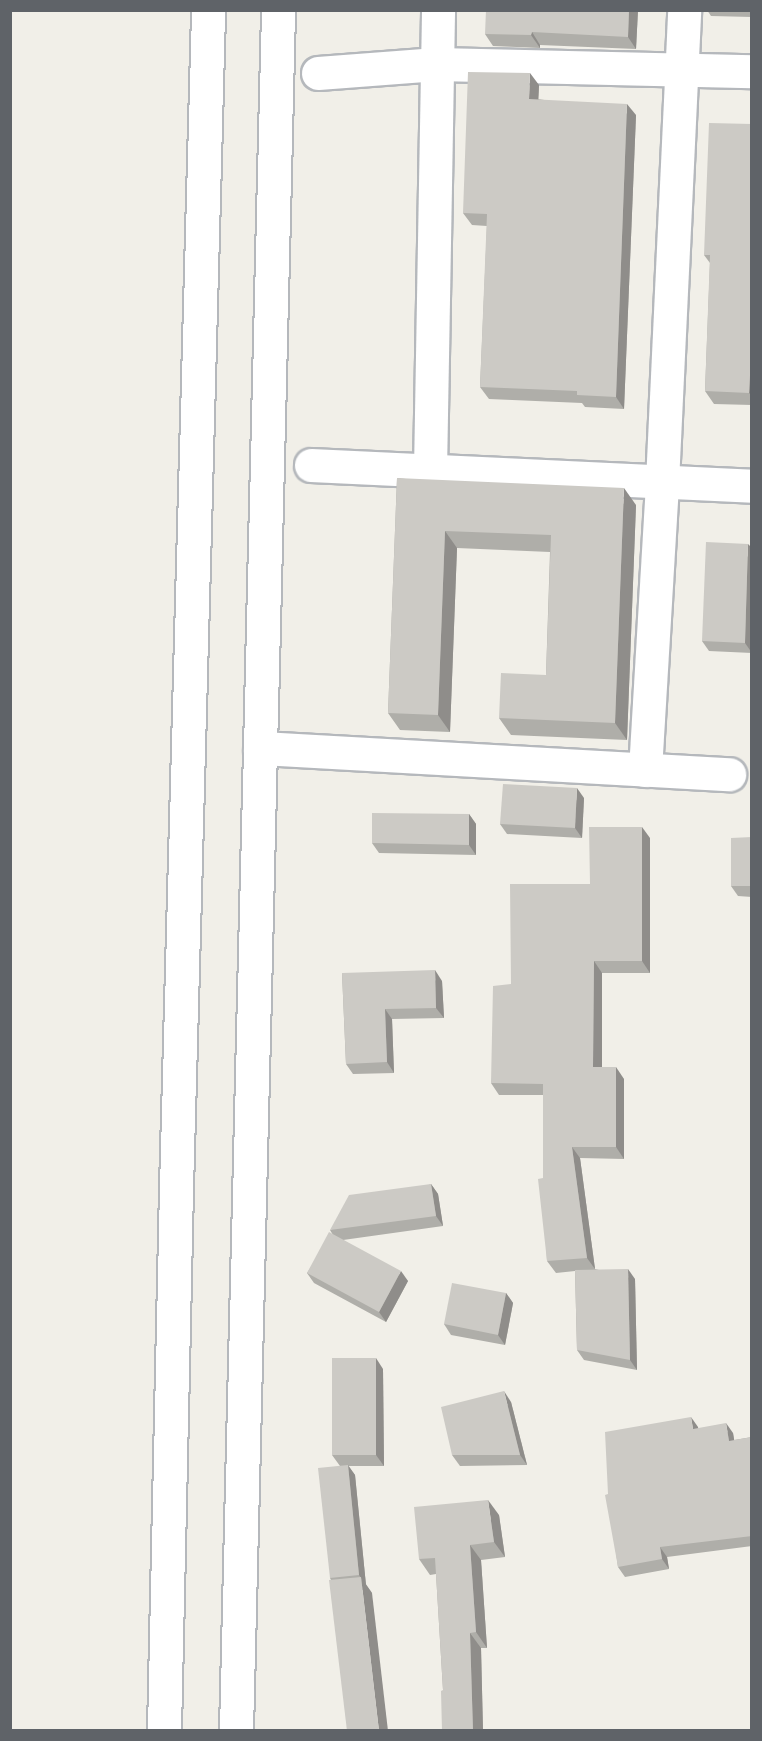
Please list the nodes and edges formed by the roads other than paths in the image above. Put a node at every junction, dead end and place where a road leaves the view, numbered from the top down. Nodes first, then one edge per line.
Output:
1 (208, 10) edge
2 (278, 10) edge
3 (438, 10) edge
4 (684, 10) edge
5 (437, 64) junction
6 (682, 69) junction
7 (752, 71) edge
8 (318, 73) dead end
9 (311, 465) dead end
10 (430, 471) junction
11 (662, 482) junction
12 (752, 486) edge
13 (260, 748) junction
14 (645, 770) junction
15 (729, 774) dead end
16 (164, 1731) edge
17 (236, 1731) edge

1 - 16 street
2 - 13 street
3 - 5 street
4 - 6 street
5 - 6 street
5 - 8 street
5 - 10 street
6 - 7 street
6 - 11 street
9 - 10 street
10 - 11 street
11 - 12 street
11 - 14 street
13 - 14 street
13 - 17 street
14 - 15 street

